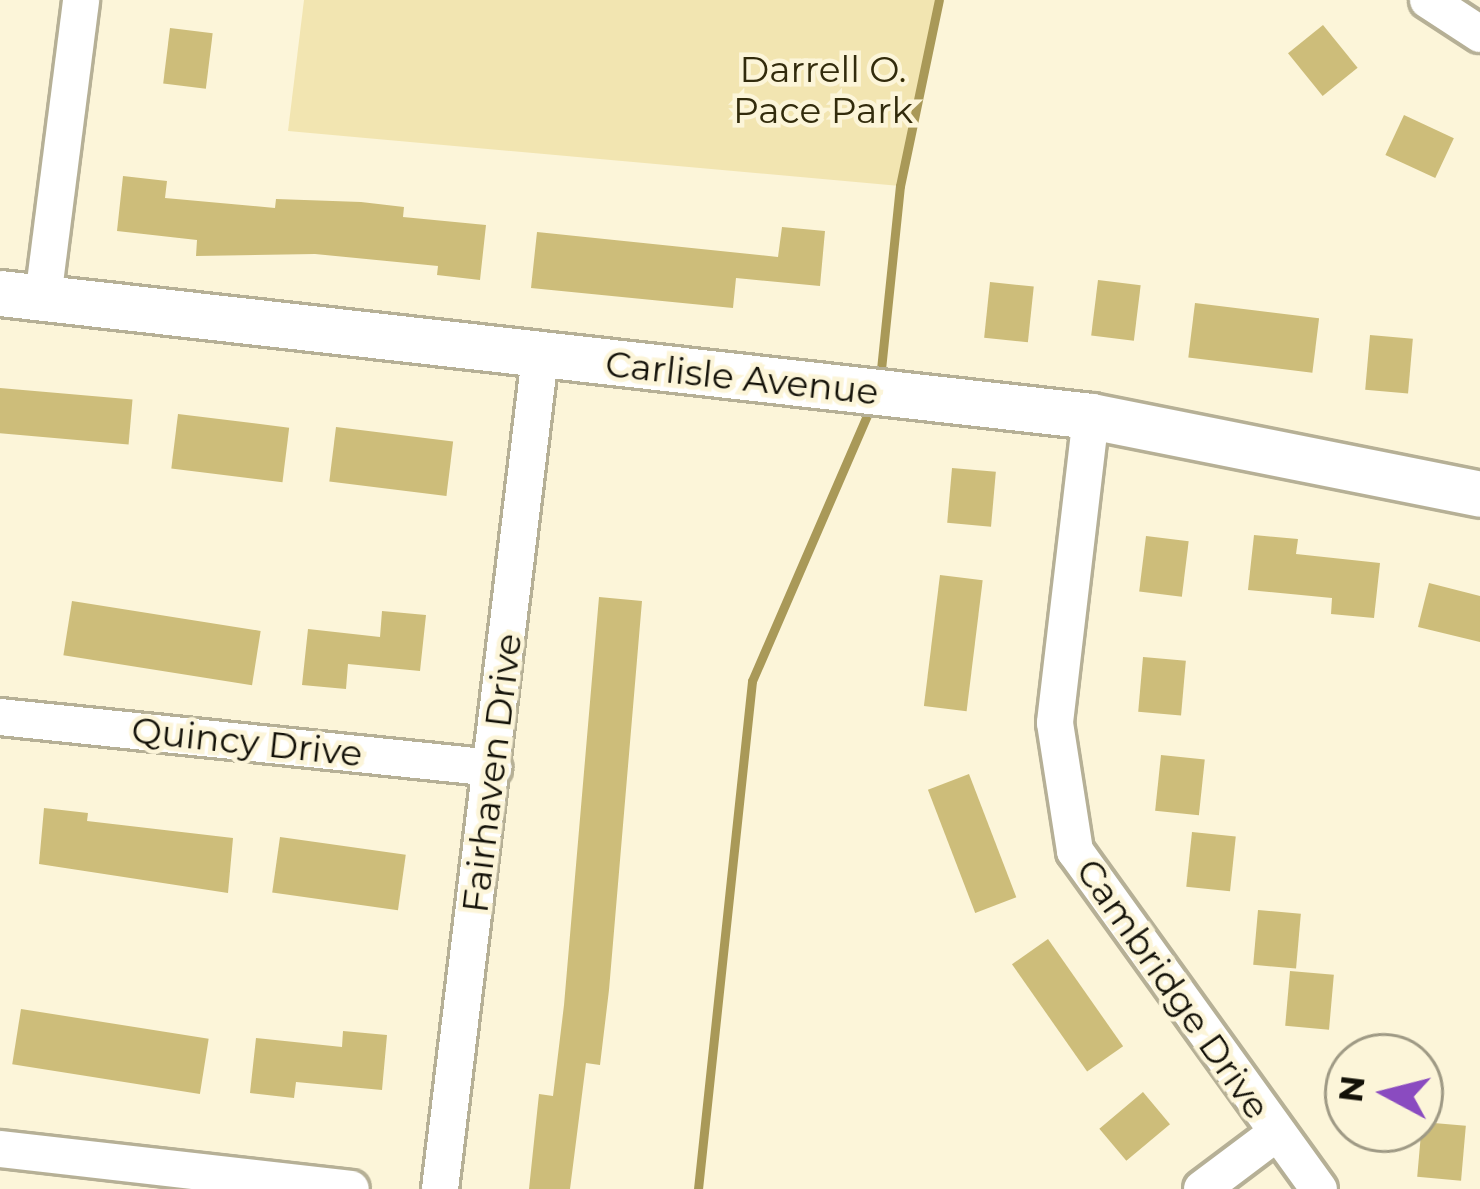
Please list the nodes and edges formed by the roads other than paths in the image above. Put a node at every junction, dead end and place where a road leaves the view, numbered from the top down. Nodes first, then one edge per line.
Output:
1 (81, 0) edge
2 (1428, 0) edge
3 (1480, 34) edge
4 (22, 295) edge
5 (540, 356) junction
6 (1090, 416) junction
7 (1480, 494) edge
8 (0, 717) edge
9 (493, 768) junction
10 (1274, 1136) junction
11 (0, 1149) edge
12 (350, 1189) edge
13 (440, 1189) edge
14 (1202, 1189) edge
15 (1318, 1189) edge

1 - 4 street
2 - 3 street
4 - 5 street, Carlisle Avenue
5 - 6 street, Carlisle Avenue
5 - 9 street, Fairhaven Drive
6 - 7 street, Carlisle Avenue
6 - 10 street, Cambridge Drive
8 - 9 street, Quincy Drive
9 - 13 street, Fairhaven Drive
10 - 14 street
10 - 15 street, Cambridge Drive
11 - 12 street

